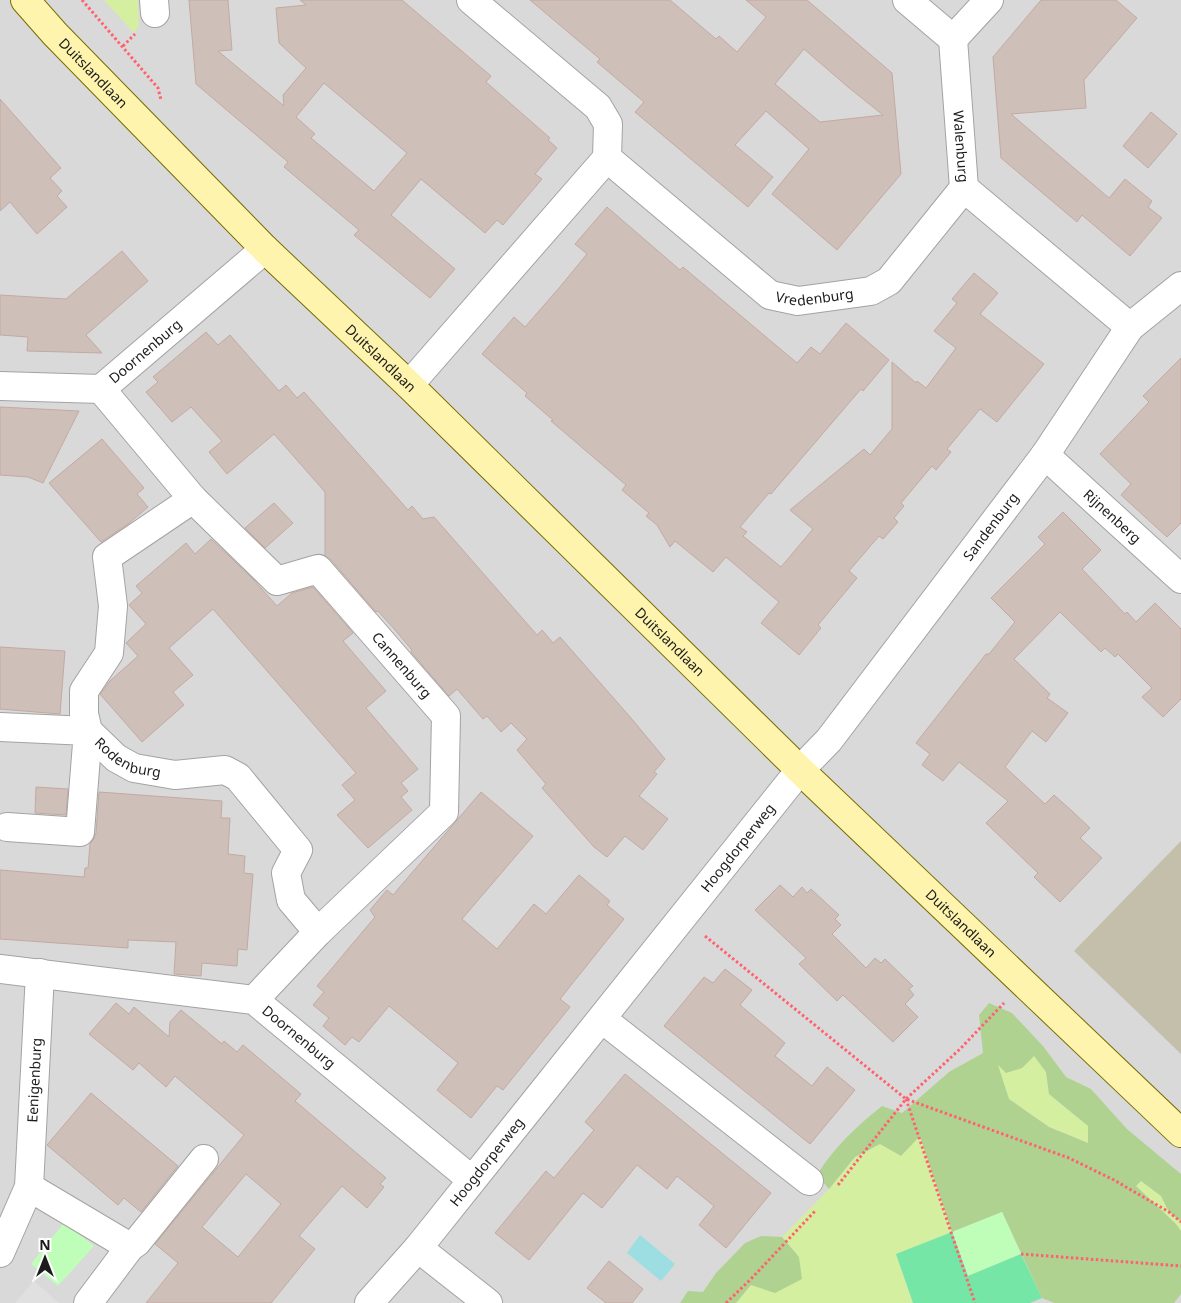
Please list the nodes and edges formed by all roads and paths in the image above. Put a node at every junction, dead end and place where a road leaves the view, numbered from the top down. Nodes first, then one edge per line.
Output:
1 (25, 0) edge
2 (82, 0) edge
3 (471, 0) edge
4 (907, 0) edge
5 (989, 0) edge
6 (953, 39) junction
7 (164, 144) junction
8 (607, 158) junction
9 (964, 188) junction
10 (265, 249) junction
11 (1181, 286) edge
12 (1130, 327) junction
13 (409, 385) junction
14 (0, 386) edge
15 (101, 389) junction
16 (1044, 455) junction
17 (193, 499) junction
18 (1181, 579) edge
19 (0, 727) edge
20 (88, 731) junction
21 (800, 770) junction
22 (7, 827) dead end
23 (681, 917) junction
24 (318, 932) junction
25 (0, 969) edge
26 (40, 973) junction
27 (1024, 983) junction
28 (254, 1000) junction
29 (602, 1019) junction
30 (906, 1099) junction
31 (1181, 1133) edge
32 (204, 1159) dead end
33 (472, 1180) junction
34 (809, 1181) dead end
35 (29, 1187) junction
36 (1181, 1222) edge
37 (130, 1246) junction
38 (418, 1248) junction
39 (0, 1252) edge
40 (1021, 1254) dead end
41 (1181, 1266) edge
42 (88, 1303) edge
43 (369, 1303) edge
44 (488, 1303) edge
45 (975, 1303) edge

1 - 7 main road, Duitslandlaan
2 - 7 path
3 - 8 street
4 - 6 street
5 - 6 street
6 - 9 street, Walenburg
7 - 10 main road, Duitslandlaan
8 - 9 street, Vredenburg
8 - 13 street
9 - 12 street, Walenburg
10 - 13 main road, Duitslandlaan
10 - 15 street, Doornenburg
11 - 12 street, Sandenburg
12 - 16 street, Sandenburg
13 - 21 main road, Duitslandlaan
14 - 15 street, Doornenburg
15 - 17 street, Cannenburg
16 - 18 street, Rijnenberg
16 - 21 street, Sandenburg
17 - 20 street, Rodenburg
17 - 24 street, Cannenburg
19 - 20 street
20 - 22 street
20 - 24 street, Rodenburg
21 - 23 street, Hoogdorperweg
21 - 27 main road, Duitslandlaan
23 - 29 street, Hoogdorperweg
23 - 30 path
24 - 28 street, Cannenburg
25 - 26 street, Doornenburg
26 - 28 street, Doornenburg
26 - 35 street, Eenigenburg
27 - 30 path
27 - 31 main road, Duitslandlaan
28 - 33 street, Doornenburg
29 - 33 street, Hoogdorperweg
29 - 34 street
30 - 36 path
30 - 45 path
32 - 37 street
33 - 38 street, Hoogdorperweg
35 - 37 street
35 - 39 street, Eenigenburg
37 - 42 street
38 - 43 street, Hoogdorperweg
38 - 44 street
40 - 41 path

